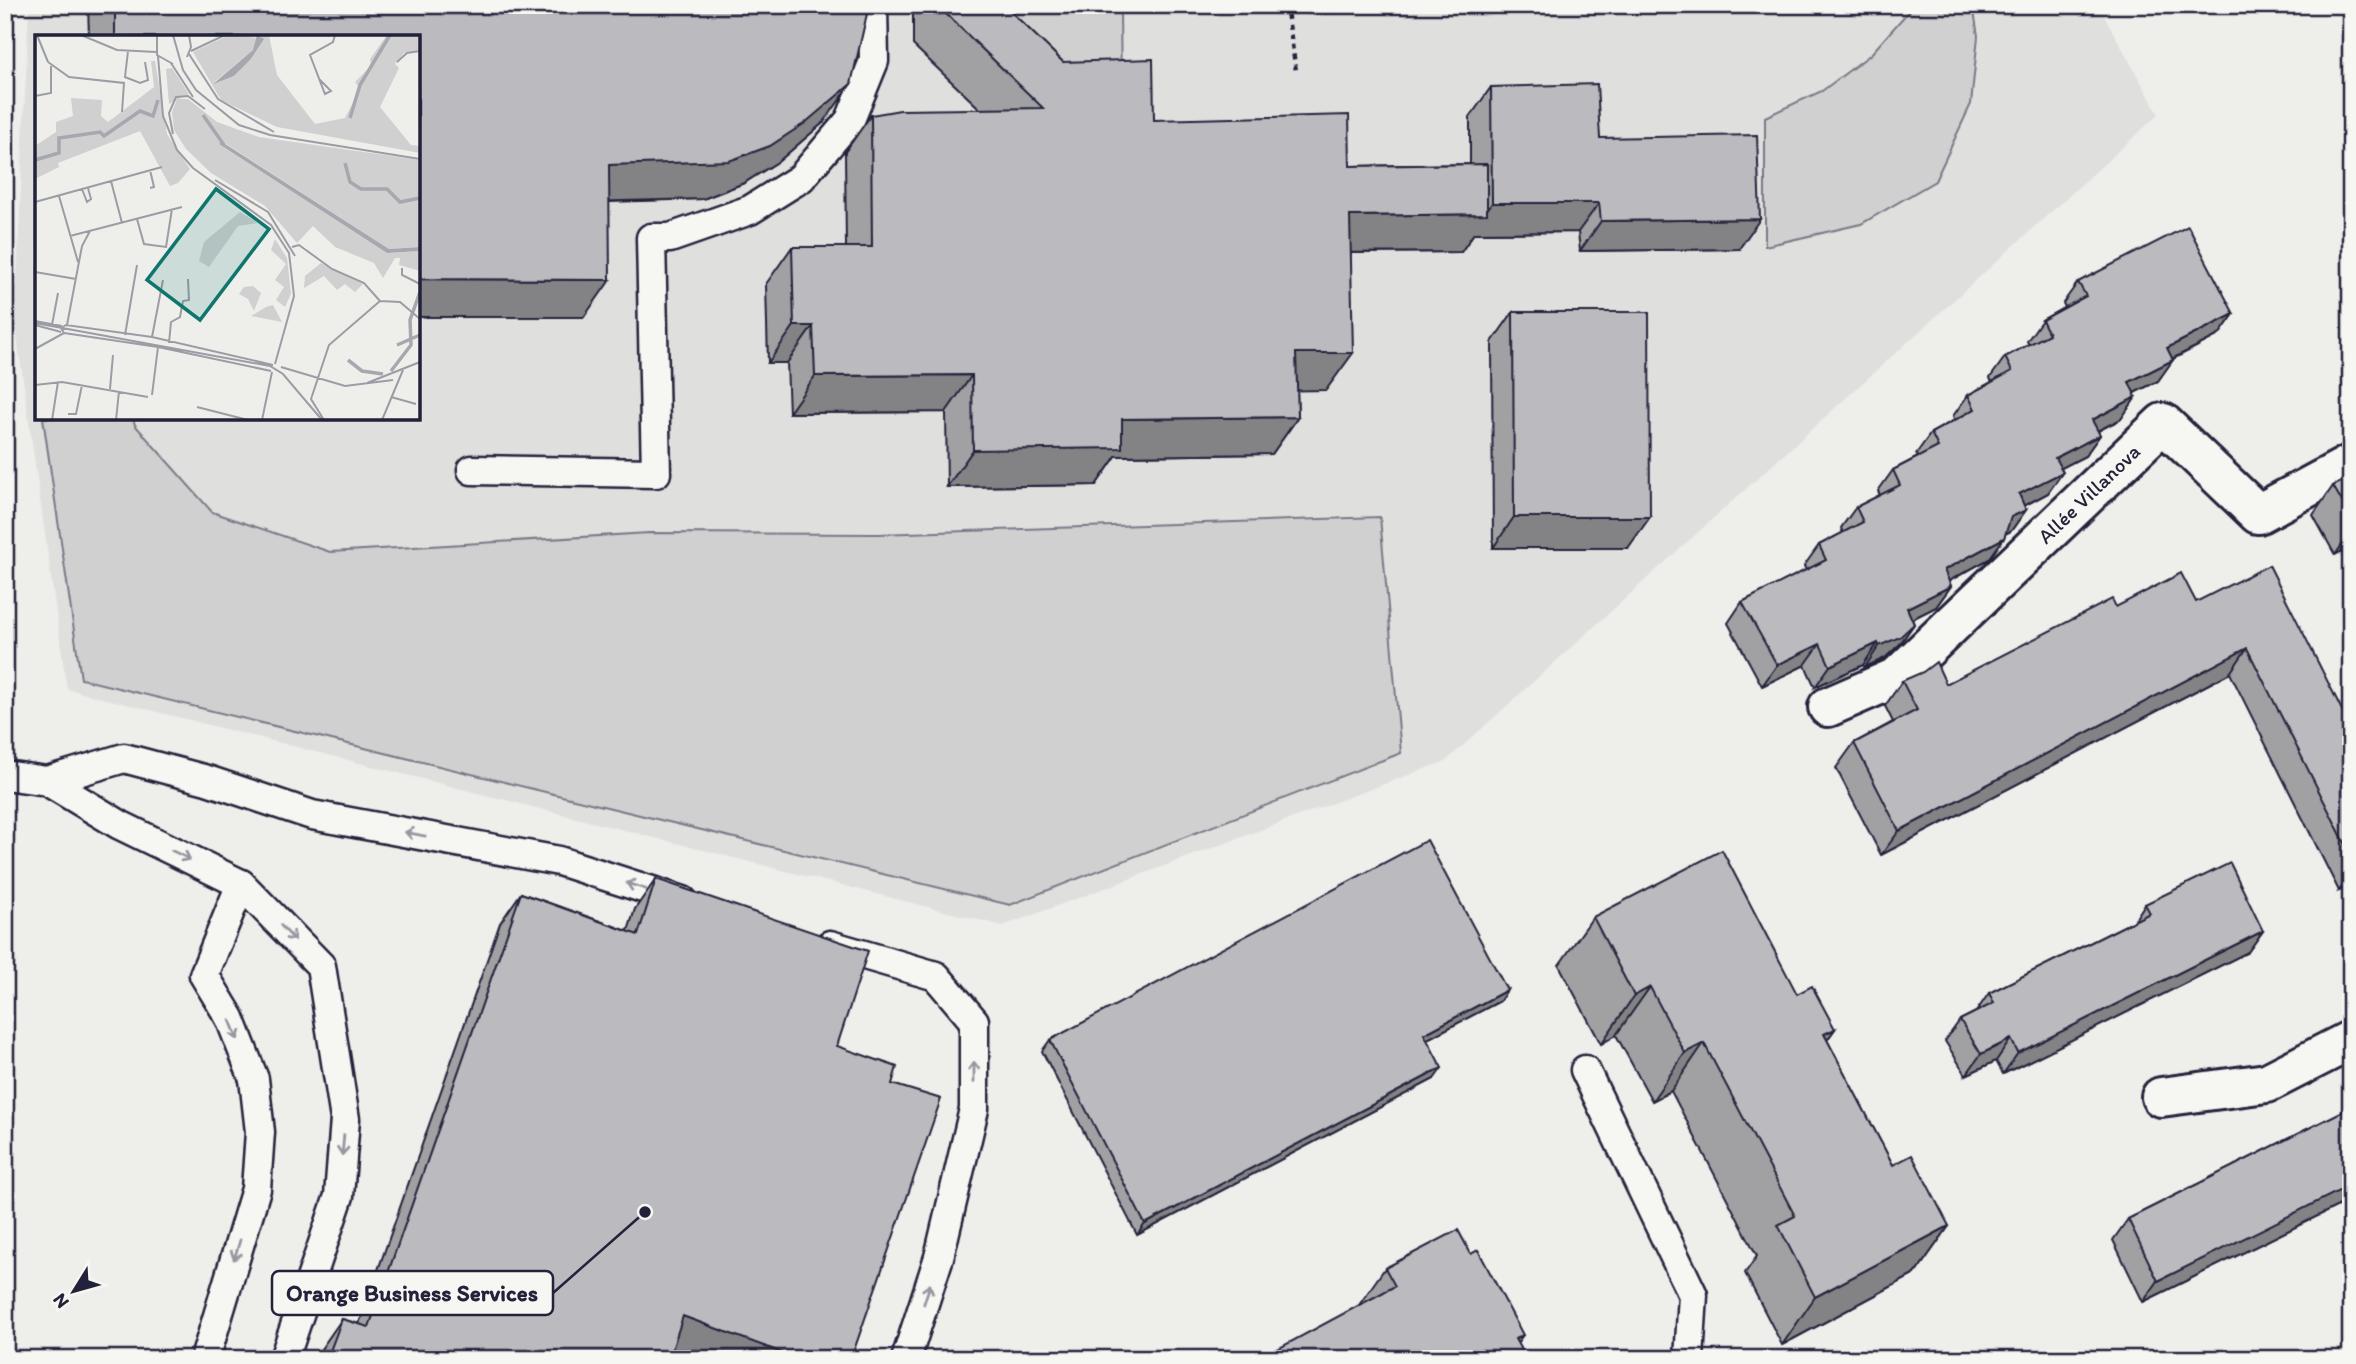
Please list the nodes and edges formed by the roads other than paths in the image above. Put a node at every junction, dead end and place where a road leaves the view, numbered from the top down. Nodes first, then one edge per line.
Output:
1 (873, 5) edge
2 (2351, 464) edge
3 (472, 470) dead end
4 (1828, 707) dead end
5 (5, 775) edge
6 (47, 781) junction
7 (241, 884) junction
8 (712, 910) edge
9 (804, 937) edge
10 (2351, 1040) edge
11 (1585, 1070) dead end
12 (2161, 1097) dead end
13 (205, 1359) edge
14 (285, 1359) edge
15 (906, 1359) edge
16 (1689, 1359) edge

1 - 3 lane
2 - 4 street, Allée Villanova
5 - 6 lane
6 -> 7 lane
8 -> 6 lane
7 -> 13 lane
7 -> 14 lane
15 -> 9 lane
10 - 12 street
11 - 16 lane

